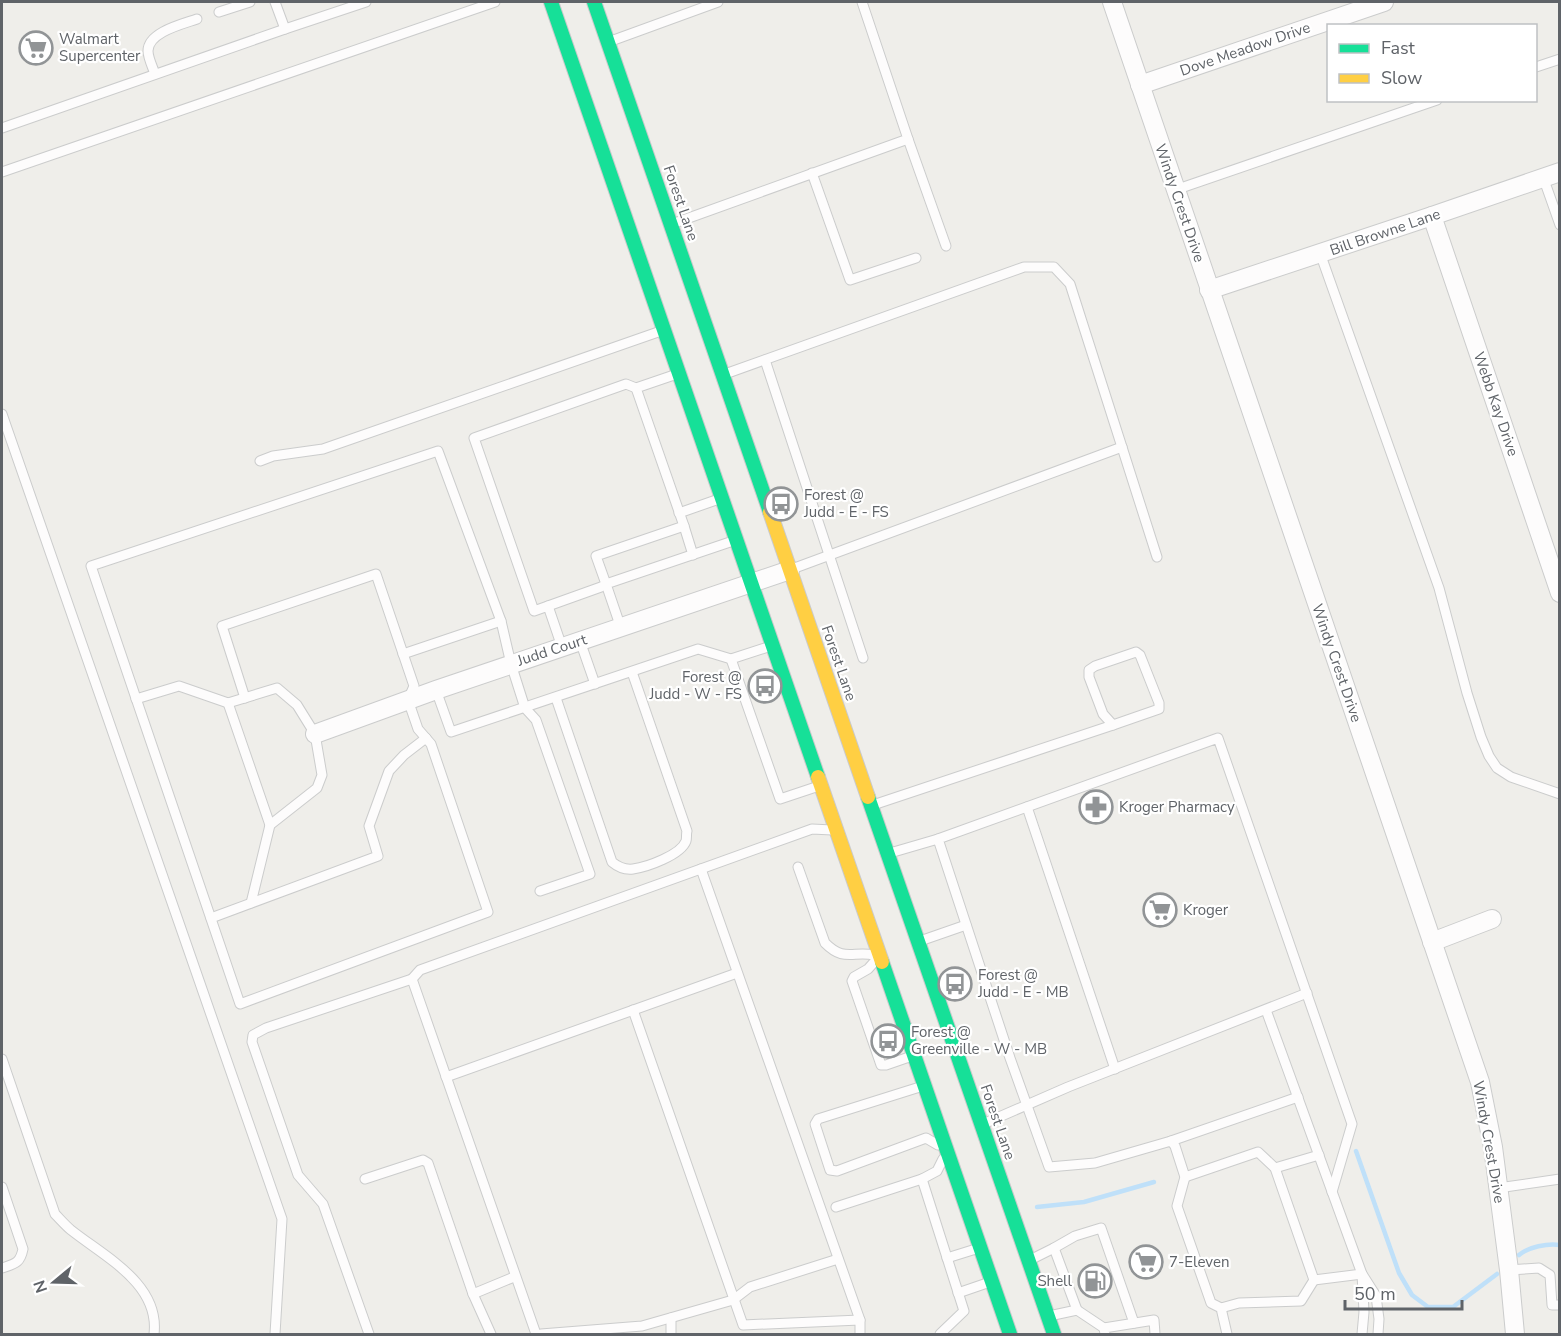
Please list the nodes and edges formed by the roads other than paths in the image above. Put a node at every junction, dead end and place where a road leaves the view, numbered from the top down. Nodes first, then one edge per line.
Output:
1 (250, 2) edge
2 (275, 2) edge
3 (366, 2) edge
4 (495, 2) edge
5 (551, 2) edge
6 (594, 2) edge
7 (718, 2) edge
8 (862, 2) edge
9 (1112, 2) edge
10 (1384, 2) edge
11 (219, 12) dead end
12 (197, 19) dead end
13 (285, 30) junction
14 (608, 42) junction
15 (1560, 58) edge
16 (1537, 67) edge
17 (155, 74) junction
18 (1140, 85) junction
19 (1431, 102) edge
20 (2, 128) edge
21 (908, 139) junction
22 (2, 172) edge
23 (812, 173) junction
24 (1551, 174) edge
25 (1175, 190) junction
26 (1432, 216) junction
27 (1560, 225) edge
28 (666, 226) junction
29 (946, 246) dead end
30 (1320, 253) junction
31 (916, 258) dead end
32 (1209, 290) junction
33 (664, 330) junction
34 (765, 360) junction
35 (679, 374) junction
36 (723, 375) junction
37 (636, 388) junction
38 (2, 420) edge
39 (1122, 447) junction
40 (260, 461) dead end
41 (722, 498) junction
42 (679, 513) junction
43 (684, 526) junction
44 (737, 540) junction
45 (693, 555) junction
46 (830, 555) junction
47 (1157, 557) dead end
48 (790, 570) junction
49 (606, 584) junction
50 (752, 584) junction
51 (1560, 593) edge
52 (548, 606) junction
53 (501, 621) junction
54 (621, 628) junction
55 (571, 644) junction
56 (773, 645) junction
57 (403, 654) junction
58 (863, 658) dead end
59 (731, 659) junction
60 (511, 664) junction
61 (632, 672) junction
62 (595, 684) junction
63 (436, 690) junction
64 (245, 698) junction
65 (556, 698) junction
66 (136, 699) junction
67 (408, 700) junction
68 (228, 703) junction
69 (525, 708) junction
70 (1113, 725) junction
71 (315, 734) junction
72 (426, 738) junction
73 (826, 784) junction
74 (1560, 794) edge
75 (871, 806) junction
76 (1026, 807) junction
77 (270, 825) junction
78 (836, 830) junction
79 (938, 839) junction
80 (887, 853) junction
81 (798, 867) dead end
82 (701, 869) junction
83 (540, 891) dead end
84 (251, 903) junction
85 (211, 918) junction
86 (1492, 919) dead end
87 (966, 925) junction
88 (1432, 942) junction
89 (913, 943) junction
90 (884, 955) junction
91 (737, 973) junction
92 (412, 979) junction
93 (1307, 993) junction
94 (633, 1010) junction
95 (1266, 1010) junction
96 (914, 1056) junction
97 (2, 1059) edge
98 (1115, 1069) junction
99 (446, 1077) junction
100 (925, 1085) junction
101 (1298, 1097) junction
102 (1027, 1104) junction
103 (977, 1128) junction
104 (1171, 1142) junction
105 (951, 1148) junction
106 (1319, 1155) junction
107 (1275, 1168) junction
108 (1185, 1177) junction
109 (365, 1179) dead end
110 (922, 1179) junction
111 (1560, 1179) edge
112 (2, 1187) edge
113 (1498, 1188) junction
114 (1332, 1192) junction
115 (836, 1207) dead end
116 (980, 1248) junction
117 (1054, 1248) junction
118 (947, 1258) junction
119 (838, 1259) junction
120 (1028, 1262) junction
121 (2, 1268) edge
122 (1509, 1270) junction
123 (1362, 1274) junction
124 (514, 1277) junction
125 (1314, 1280) junction
126 (992, 1281) junction
127 (958, 1293) junction
128 (473, 1294) junction
129 (734, 1300) junction
130 (1560, 1305) edge
131 (1221, 1308) junction
132 (1077, 1310) junction
133 (1048, 1317) junction
134 (671, 1318) junction
135 (860, 1320) junction
136 (1134, 1323) junction
137 (1105, 1331) edge
138 (154, 1335) edge
139 (275, 1335) edge
140 (369, 1335) edge
141 (491, 1335) edge
142 (536, 1335) edge
143 (541, 1335) edge
144 (671, 1335) edge
145 (860, 1335) edge
146 (940, 1335) edge
147 (1010, 1335) edge
148 (1054, 1335) edge
149 (1155, 1335) edge
150 (1227, 1335) edge
151 (1362, 1335) edge
152 (1378, 1335) edge
153 (1515, 1335) edge

1 - 11 lane
2 - 13 lane
3 - 13 lane
4 - 22 lane
5 - 33 main road
6 - 14 main road, Forest Lane
7 - 14 lane
8 - 21 lane
9 - 18 street, Windy Crest Drive
10 - 18 street, Dove Meadow Drive
12 - 17 lane
13 - 17 lane
14 - 28 main road, Forest Lane
15 - 16 lane
17 - 20 lane
18 - 25 street, Windy Crest Drive
19 - 25 lane
21 - 23 lane
21 - 29 lane
23 - 28 lane
23 - 31 lane
24 - 26 street, Bill Browne Lane
24 - 27 lane
25 - 32 street, Windy Crest Drive
26 - 30 street, Bill Browne Lane
26 - 51 street, Webb Kay Drive
28 - 36 main road, Forest Lane
30 - 32 street, Bill Browne Lane
30 - 74 lane
32 - 88 street, Windy Crest Drive
33 - 35 main road
33 - 40 lane
34 - 36 lane
34 - 39 lane
34 - 46 lane
35 - 37 lane
35 - 41 main road
36 - 48 main road, Forest Lane
37 - 42 lane
37 - 52 lane
38 - 139 lane
39 - 46 lane
39 - 47 lane
41 - 42 lane
41 - 44 main road
42 - 43 lane
43 - 45 lane
43 - 49 lane
44 - 45 lane
44 - 50 main road
45 - 49 lane
46 - 48 lane
46 - 58 lane
48 - 50 street, Judd Court
48 - 75 main road, Forest Lane
49 - 52 lane
49 - 54 lane
50 - 54 street, Judd Court
50 - 56 main road
52 - 55 lane
53 - 57 lane
53 - 60 lane
53 - 66 lane
54 - 55 street, Judd Court
55 - 60 street, Judd Court
55 - 62 lane
56 - 59 lane
56 - 73 main road
57 - 64 lane
57 - 67 lane
59 - 61 lane
59 - 73 lane
60 - 63 street, Judd Court
60 - 69 lane
61 - 62 lane
61 - 65 lane
62 - 65 lane
63 - 67 street, Judd Court
63 - 69 lane
64 - 68 lane
64 - 71 lane
65 - 69 lane
66 - 68 lane
66 - 85 lane
67 - 71 street, Judd Court
67 - 72 lane
68 - 77 lane
69 - 83 lane
70 - 70 lane
70 - 75 lane
71 - 77 lane
72 - 84 lane
72 - 85 lane
73 - 78 main road
75 - 80 main road, Forest Lane
76 - 79 lane
76 - 93 lane
76 - 98 lane
77 - 84 lane
78 - 82 lane
78 - 90 main road
79 - 80 lane
79 - 87 lane
80 - 89 main road, Forest Lane
81 - 90 lane
82 - 91 lane
82 - 92 lane
84 - 85 lane
86 - 88 street
87 - 89 lane
87 - 102 lane
88 - 113 street, Windy Crest Drive
89 - 103 main road, Forest Lane
90 - 96 main road
90 - 96 lane
91 - 94 lane
91 - 119 lane
92 - 99 lane
92 - 140 lane
93 - 95 lane
93 - 114 lane
94 - 99 lane
94 - 129 lane
95 - 98 lane
95 - 101 lane
96 - 100 main road
97 - 138 lane
98 - 102 lane
99 - 124 lane
100 - 105 main road
100 - 105 lane
101 - 104 lane
101 - 106 lane
102 - 103 lane
102 - 104 lane
103 - 120 main road, Forest Lane
104 - 108 lane
105 - 110 lane
105 - 116 main road
106 - 107 lane
106 - 114 lane
107 - 108 lane
107 - 125 lane
108 - 131 lane
109 - 128 lane
110 - 115 lane
110 - 118 lane
111 - 113 lane
112 - 121 lane
113 - 122 street, Windy Crest Drive
114 - 123 lane
116 - 118 lane
116 - 126 main road
117 - 120 lane
117 - 132 lane
117 - 136 lane
118 - 127 lane
119 - 129 lane
119 - 135 lane
120 - 133 main road, Forest Lane
122 - 130 lane
122 - 153 street, Windy Crest Drive
123 - 125 lane
123 - 151 lane
123 - 152 lane
124 - 128 lane
124 - 142 lane
125 - 131 lane
126 - 127 lane
126 - 147 main road
127 - 146 lane
128 - 141 lane
129 - 134 lane
129 - 135 lane
131 - 150 lane
132 - 133 lane
132 - 137 lane
133 - 148 main road, Forest Lane
134 - 143 lane
134 - 144 lane
135 - 145 lane
136 - 137 lane
136 - 149 lane

